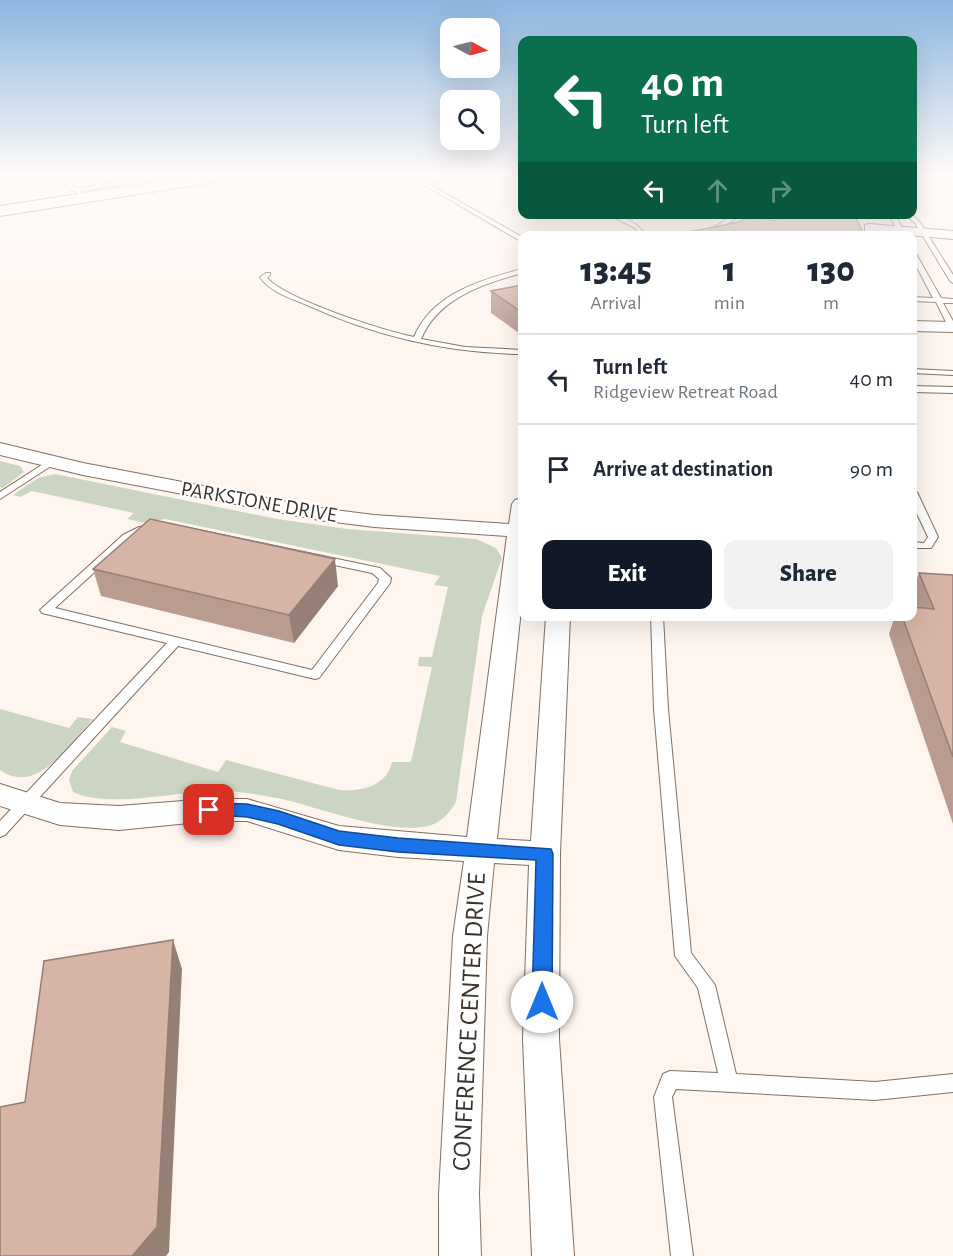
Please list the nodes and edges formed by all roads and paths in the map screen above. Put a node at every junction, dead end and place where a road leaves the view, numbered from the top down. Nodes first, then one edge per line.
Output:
1 (922, 231) edge
2 (927, 232) edge
3 (953, 235) edge
4 (917, 261) edge
5 (518, 272) edge
6 (268, 274) dead end
7 (953, 281) edge
8 (917, 299) edge
9 (938, 300) junction
10 (953, 301) edge
11 (917, 327) edge
12 (953, 331) edge
13 (917, 338) edge
14 (417, 339) junction
15 (518, 352) edge
16 (917, 364) edge
17 (953, 365) edge
18 (917, 371) edge
19 (953, 373) edge
20 (917, 389) edge
21 (953, 390) edge
22 (0, 448) edge
23 (51, 462) junction
24 (0, 496) edge
25 (917, 503) edge
26 (518, 522) edge
27 (518, 545) edge
28 (917, 545) edge
29 (558, 621) edge
30 (657, 621) edge
31 (176, 640) junction
32 (12, 799) edge
33 (0, 831) edge
34 (479, 850) junction
35 (544, 854) junction
36 (729, 1082) junction
37 (953, 1083) edge
38 (460, 1256) edge
39 (553, 1256) edge
40 (682, 1256) edge

1 - 7 lane
2 - 3 street
4 - 9 lane
5 - 14 lane
6 - 14 lane
8 - 9 lane
9 - 10 lane
9 - 12 lane
11 - 12 street
12 - 13 street
14 - 15 lane
16 - 17 lane
18 - 19 lane
20 - 21 lane
22 - 23 street, PARKSTONE DRIVE
23 - 24 lane
23 - 26 street, PARKSTONE DRIVE
25 - 28 lane
27 - 34 street, CONFERENCE CENTER DRIVE
29 - 35 street
30 - 36 lane
31 - 31 lane
31 - 32 lane
32 - 33 lane
32 - 34 street
34 - 35 street
34 - 38 street, CONFERENCE CENTER DRIVE
35 - 39 street
36 - 37 lane
36 - 40 lane

